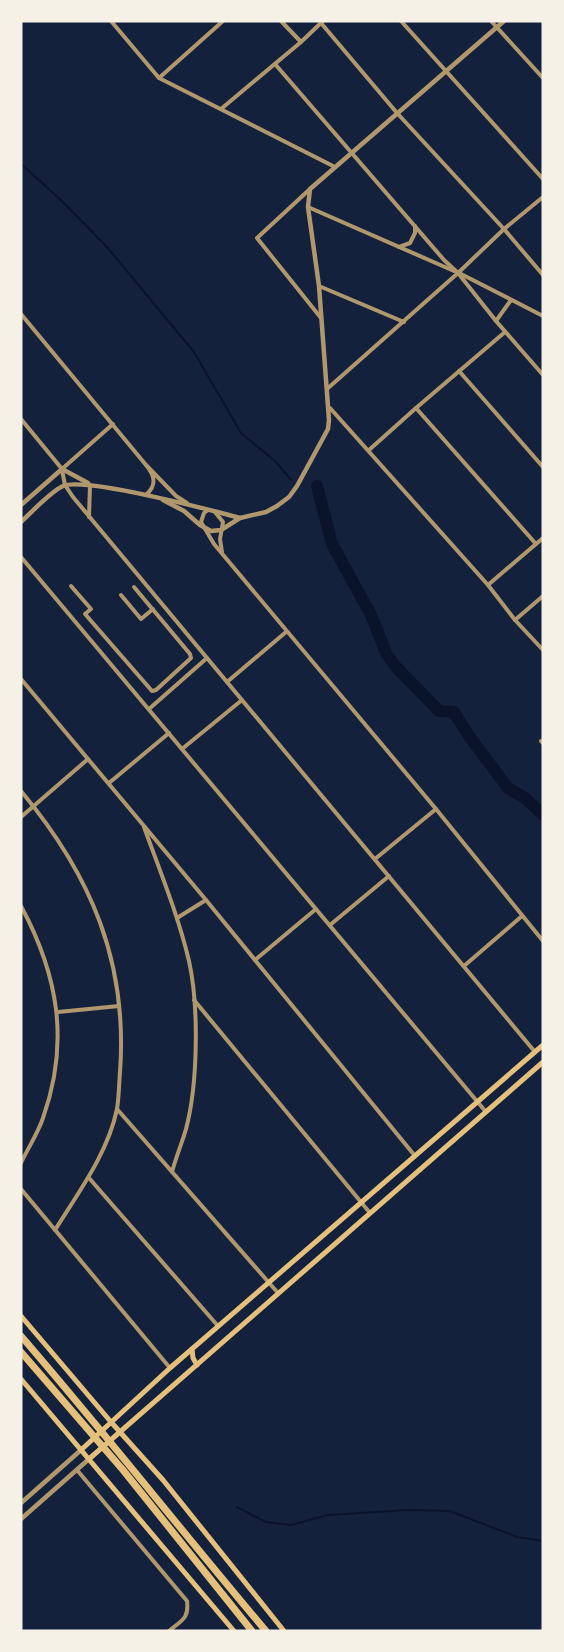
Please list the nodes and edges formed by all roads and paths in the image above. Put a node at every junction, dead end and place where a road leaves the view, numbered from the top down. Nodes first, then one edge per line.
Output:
1 (111, 21) edge
2 (223, 21) edge
3 (281, 21) edge
4 (401, 21) edge
5 (491, 21) edge
6 (504, 21) edge
7 (322, 22) edge
8 (496, 27) junction
9 (301, 42) junction
10 (275, 64) junction
11 (445, 72) junction
12 (159, 78) junction
13 (543, 78) edge
14 (221, 109) junction
15 (397, 113) junction
16 (351, 153) junction
17 (335, 167) junction
18 (543, 179) edge
19 (310, 189) junction
20 (543, 197) edge
21 (308, 207) junction
22 (415, 225) junction
23 (504, 229) junction
24 (399, 247) junction
25 (458, 273) junction
26 (543, 275) edge
27 (319, 286) junction
28 (511, 300) junction
29 (21, 314) edge
30 (543, 316) edge
31 (322, 318) junction
32 (496, 321) junction
33 (404, 322) junction
34 (505, 332) junction
35 (459, 371) junction
36 (543, 375) edge
37 (327, 389) junction
38 (330, 408) junction
39 (416, 408) junction
40 (21, 419) edge
41 (113, 424) junction
42 (369, 450) junction
43 (146, 465) junction
44 (543, 467) edge
45 (62, 469) junction
46 (90, 484) junction
47 (65, 485) junction
48 (146, 496) junction
49 (163, 500) junction
50 (21, 506) edge
51 (190, 506) junction
52 (211, 510) junction
53 (89, 518) junction
54 (240, 518) junction
55 (21, 522) edge
56 (204, 528) junction
57 (223, 528) junction
58 (543, 538) edge
59 (536, 544) junction
60 (222, 553) junction
61 (21, 557) edge
62 (488, 585) junction
63 (71, 586) dead end
64 (134, 586) dead end
65 (121, 595) dead end
66 (543, 596) edge
67 (153, 609) junction
68 (515, 620) junction
69 (286, 632) junction
70 (543, 650) edge
71 (207, 658) junction
72 (169, 678) junction
73 (21, 679) edge
74 (226, 682) junction
75 (176, 686) junction
76 (242, 700) junction
77 (149, 709) junction
78 (169, 733) junction
79 (182, 749) junction
80 (88, 759) junction
81 (109, 783) junction
82 (21, 791) edge
83 (33, 806) junction
84 (436, 809) junction
85 (21, 817) edge
86 (143, 823) junction
87 (375, 859) junction
88 (389, 876) junction
89 (206, 900) junction
90 (21, 906) edge
91 (316, 909) junction
92 (522, 916) junction
93 (177, 918) junction
94 (330, 926) junction
95 (543, 941) edge
96 (255, 960) junction
97 (464, 966) junction
98 (194, 1000) junction
99 (119, 1006) junction
100 (58, 1012) junction
101 (543, 1045) edge
102 (535, 1052) junction
103 (543, 1062) edge
104 (478, 1101) junction
105 (117, 1109) junction
106 (486, 1112) junction
107 (415, 1157) junction
108 (21, 1163) edge
109 (172, 1172) junction
110 (88, 1177) junction
111 (21, 1189) edge
112 (362, 1203) junction
113 (371, 1214) junction
114 (55, 1230) junction
115 (269, 1283) junction
116 (279, 1293) junction
117 (21, 1316) edge
118 (218, 1326) junction
119 (21, 1336) edge
120 (192, 1349) junction
121 (21, 1352) edge
122 (197, 1365) junction
123 (170, 1368) junction
124 (21, 1379) edge
125 (111, 1422) junction
126 (119, 1432) junction
127 (81, 1450) junction
128 (89, 1459) junction
129 (77, 1470) junction
130 (21, 1503) edge
131 (21, 1519) edge
132 (169, 1631) edge
133 (234, 1631) edge
134 (252, 1631) edge
135 (266, 1631) edge
136 (285, 1631) edge

1 - 12 street
2 - 12 street
3 - 9 street
4 - 11 street
5 - 8 street
6 - 8 street
7 - 9 street
7 - 15 street
8 - 11 street
8 - 13 street
9 - 10 street
10 - 14 street
10 - 16 street
11 - 15 street
11 - 18 street
12 - 14 street
14 - 17 street
15 - 16 street
15 - 23 street
16 - 17 street
16 - 22 street
17 - 19 street
19 - 21 street
19 - 31 street
20 - 23 street
21 - 24 street
21 - 27 street
22 - 24 street
22 - 25 street
23 - 25 street
23 - 26 street
24 - 25 street
25 - 28 street
25 - 32 street
25 - 33 street
27 - 31 street
27 - 33 street
28 - 30 street
28 - 32 street
29 - 41 street
31 - 37 street
32 - 34 street
33 - 37 street
34 - 35 street
34 - 36 street
35 - 39 street
35 - 44 street
37 - 38 street
38 - 42 street
38 - 54 street
39 - 42 street
39 - 59 street
40 - 45 street
41 - 43 street
41 - 45 street
42 - 62 street
43 - 48 street
43 - 51 street
45 - 46 street
45 - 47 street
45 - 50 street
46 - 47 street
46 - 48 street
46 - 53 street
47 - 53 street
47 - 55 street
48 - 49 street
49 - 51 street
49 - 56 street
51 - 52 street
52 - 54 street
52 - 56 street
52 - 57 street
53 - 71 street
54 - 57 street
56 - 57 street
56 - 60 street
57 - 60 street
58 - 59 street
59 - 62 street
60 - 69 street
61 - 77 street
62 - 68 street
63 - 72 street
64 - 67 street
65 - 67 street
66 - 68 street
67 - 72 street
68 - 70 street
69 - 74 street
69 - 84 street
71 - 74 street
71 - 75 street
72 - 75 street
73 - 80 street
74 - 76 street
75 - 77 street
76 - 79 street
76 - 87 street
77 - 78 street
78 - 79 street
78 - 81 street
79 - 91 street
80 - 81 street
80 - 83 street
81 - 86 street
82 - 83 street
83 - 85 street
83 - 99 street
84 - 87 street
84 - 92 street
86 - 89 street
86 - 93 street
87 - 88 street
88 - 94 street
88 - 97 street
89 - 93 street
89 - 96 street
90 - 100 street
91 - 94 street
91 - 96 street
92 - 95 street
92 - 97 street
93 - 98 street
94 - 104 street
96 - 107 street
97 - 102 street
98 - 109 street
98 - 112 street
99 - 100 street
99 - 105 street
100 - 108 street
101 - 102 main road
102 - 104 main road
103 - 106 main road
104 - 106 street
104 - 107 main road
105 - 109 street
105 - 110 street
106 - 113 main road
107 - 112 main road
109 - 115 street
110 - 114 street
110 - 118 street
111 - 114 street
112 - 113 street
112 - 115 main road
113 - 116 main road
114 - 123 street
115 - 116 street
115 - 118 main road
116 - 122 main road
117 - 125 main road
118 - 120 main road
119 - 135 highway
120 - 122 main road
120 - 123 main road
121 - 134 highway
122 - 126 main road
123 - 125 main road
124 - 127 main road
125 - 126 main road
125 - 127 main road
126 - 128 main road
126 - 136 main road
127 - 128 main road
127 - 130 street
128 - 129 street
128 - 133 main road
129 - 131 street
129 - 132 street

